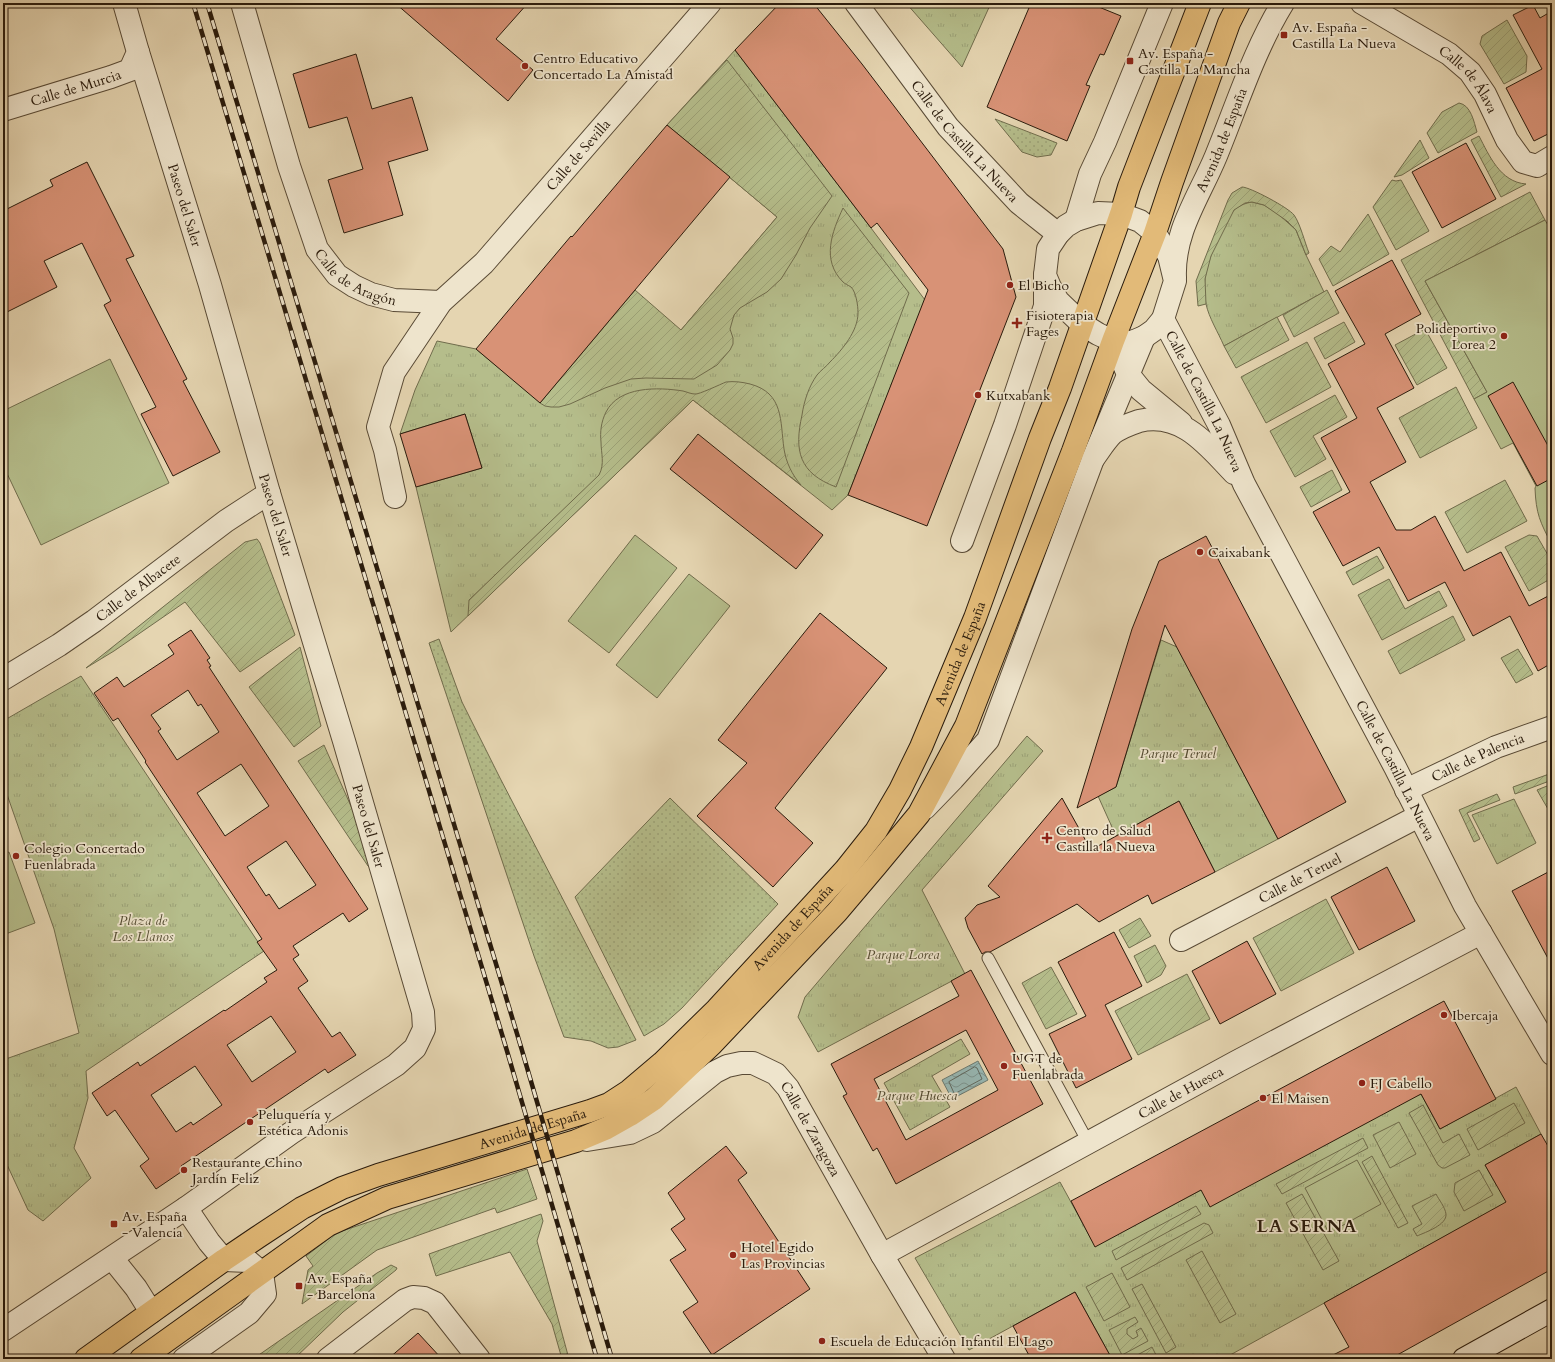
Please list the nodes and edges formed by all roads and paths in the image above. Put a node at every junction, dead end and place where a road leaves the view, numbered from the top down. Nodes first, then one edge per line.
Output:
1 (124, 3) edge
2 (242, 3) edge
3 (710, 3) edge
4 (856, 3) edge
5 (1162, 3) edge
6 (1200, 3) edge
7 (1239, 3) edge
8 (1283, 3) edge
9 (1362, 3) edge
10 (138, 52) junction
11 (3, 110) edge
12 (1552, 158) edge
13 (1121, 214) junction
14 (1076, 220) junction
15 (1155, 233) junction
16 (1058, 234) junction
17 (1045, 275) junction
18 (1175, 281) junction
19 (441, 302) junction
20 (1163, 319) junction
21 (1082, 324) junction
22 (1144, 337) junction
23 (1113, 341) junction
24 (1128, 374) junction
25 (1183, 426) junction
26 (1093, 459) junction
27 (1244, 484) junction
28 (269, 492) junction
29 (395, 497) dead end
30 (962, 541) dead end
31 (3, 679) edge
32 (1552, 727) edge
33 (1406, 790) junction
34 (919, 814) junction
35 (1419, 816) junction
36 (1481, 932) junction
37 (1181, 940) dead end
38 (988, 958) dead end
39 (1552, 1054) edge
40 (576, 1141) junction
41 (1088, 1142) junction
42 (186, 1208) junction
43 (882, 1255) junction
44 (112, 1258) junction
45 (224, 1260) junction
46 (262, 1273) junction
47 (1552, 1310) edge
48 (151, 1312) junction
49 (3, 1330) edge
50 (86, 1359) edge
51 (141, 1359) edge
52 (184, 1359) edge
53 (328, 1359) edge
54 (479, 1359) edge
55 (944, 1359) edge
56 (1464, 1359) edge

1 - 10 street, Paseo del Saler
2 - 19 street, Calle de Aragón
3 - 19 street, Calle de Sevilla
4 - 16 street, Calle de Castilla La Nueva
5 - 14 street
6 - 13 main road, Avenida de España
7 - 15 main road, Avenida de España
8 - 18 street, Avenida de España
9 - 12 street, Calle de Álava
10 - 11 street, Calle de Murcia
10 - 28 street, Paseo del Saler
13 - 14 street
13 - 15 street
13 - 21 main road, Avenida de España
14 - 16 street
15 - 18 street
15 - 23 main road, Avenida de España
16 - 17 street
17 - 21 street, Avenida de España
17 - 30 street
18 - 20 street, Avenida de España
19 - 29 street
20 - 22 street, Avenida de España
20 - 27 street, Calle de Castilla La Nueva
21 - 23 street, Avenida de España
21 - 45 main road, Avenida de España
22 - 23 street, Avenida de España
22 - 24 street, Avenida de España
23 - 24 street, Calle de Castilla La Nueva
23 - 34 main road, Avenida de España
24 - 25 street, Calle de Castilla La Nueva
24 - 26 street, Avenida de España
25 - 26 street, Calle de Castilla La Nueva
25 - 27 street, Calle de Castilla La Nueva
26 - 34 street, Avenida de España
27 - 33 street, Calle de Castilla La Nueva
28 - 31 street, Calle de Albacete
28 - 42 street, Paseo del Saler
32 - 33 street, Calle de Palencia
33 - 35 street, Calle de Castilla La Nueva
34 - 40 main road, Avenida de España
35 - 36 street, Calle de Castilla La Nueva
35 - 37 street, Calle de Teruel
36 - 39 street, Calle de Castilla La Nueva
36 - 41 street, Calle de Huesca
38 - 41 lane
40 - 43 street, Calle de Zaragoza
40 - 46 main road, Avenida de España
41 - 43 street, Calle de Huesca
42 - 44 street
42 - 45 street
43 - 55 street, Calle de Zaragoza
44 - 48 street
44 - 49 street
45 - 46 street
45 - 48 main road, Avenida de España
46 - 51 main road, Avenida de España
46 - 52 street
47 - 56 street
48 - 50 main road, Avenida de España
53 - 54 street

